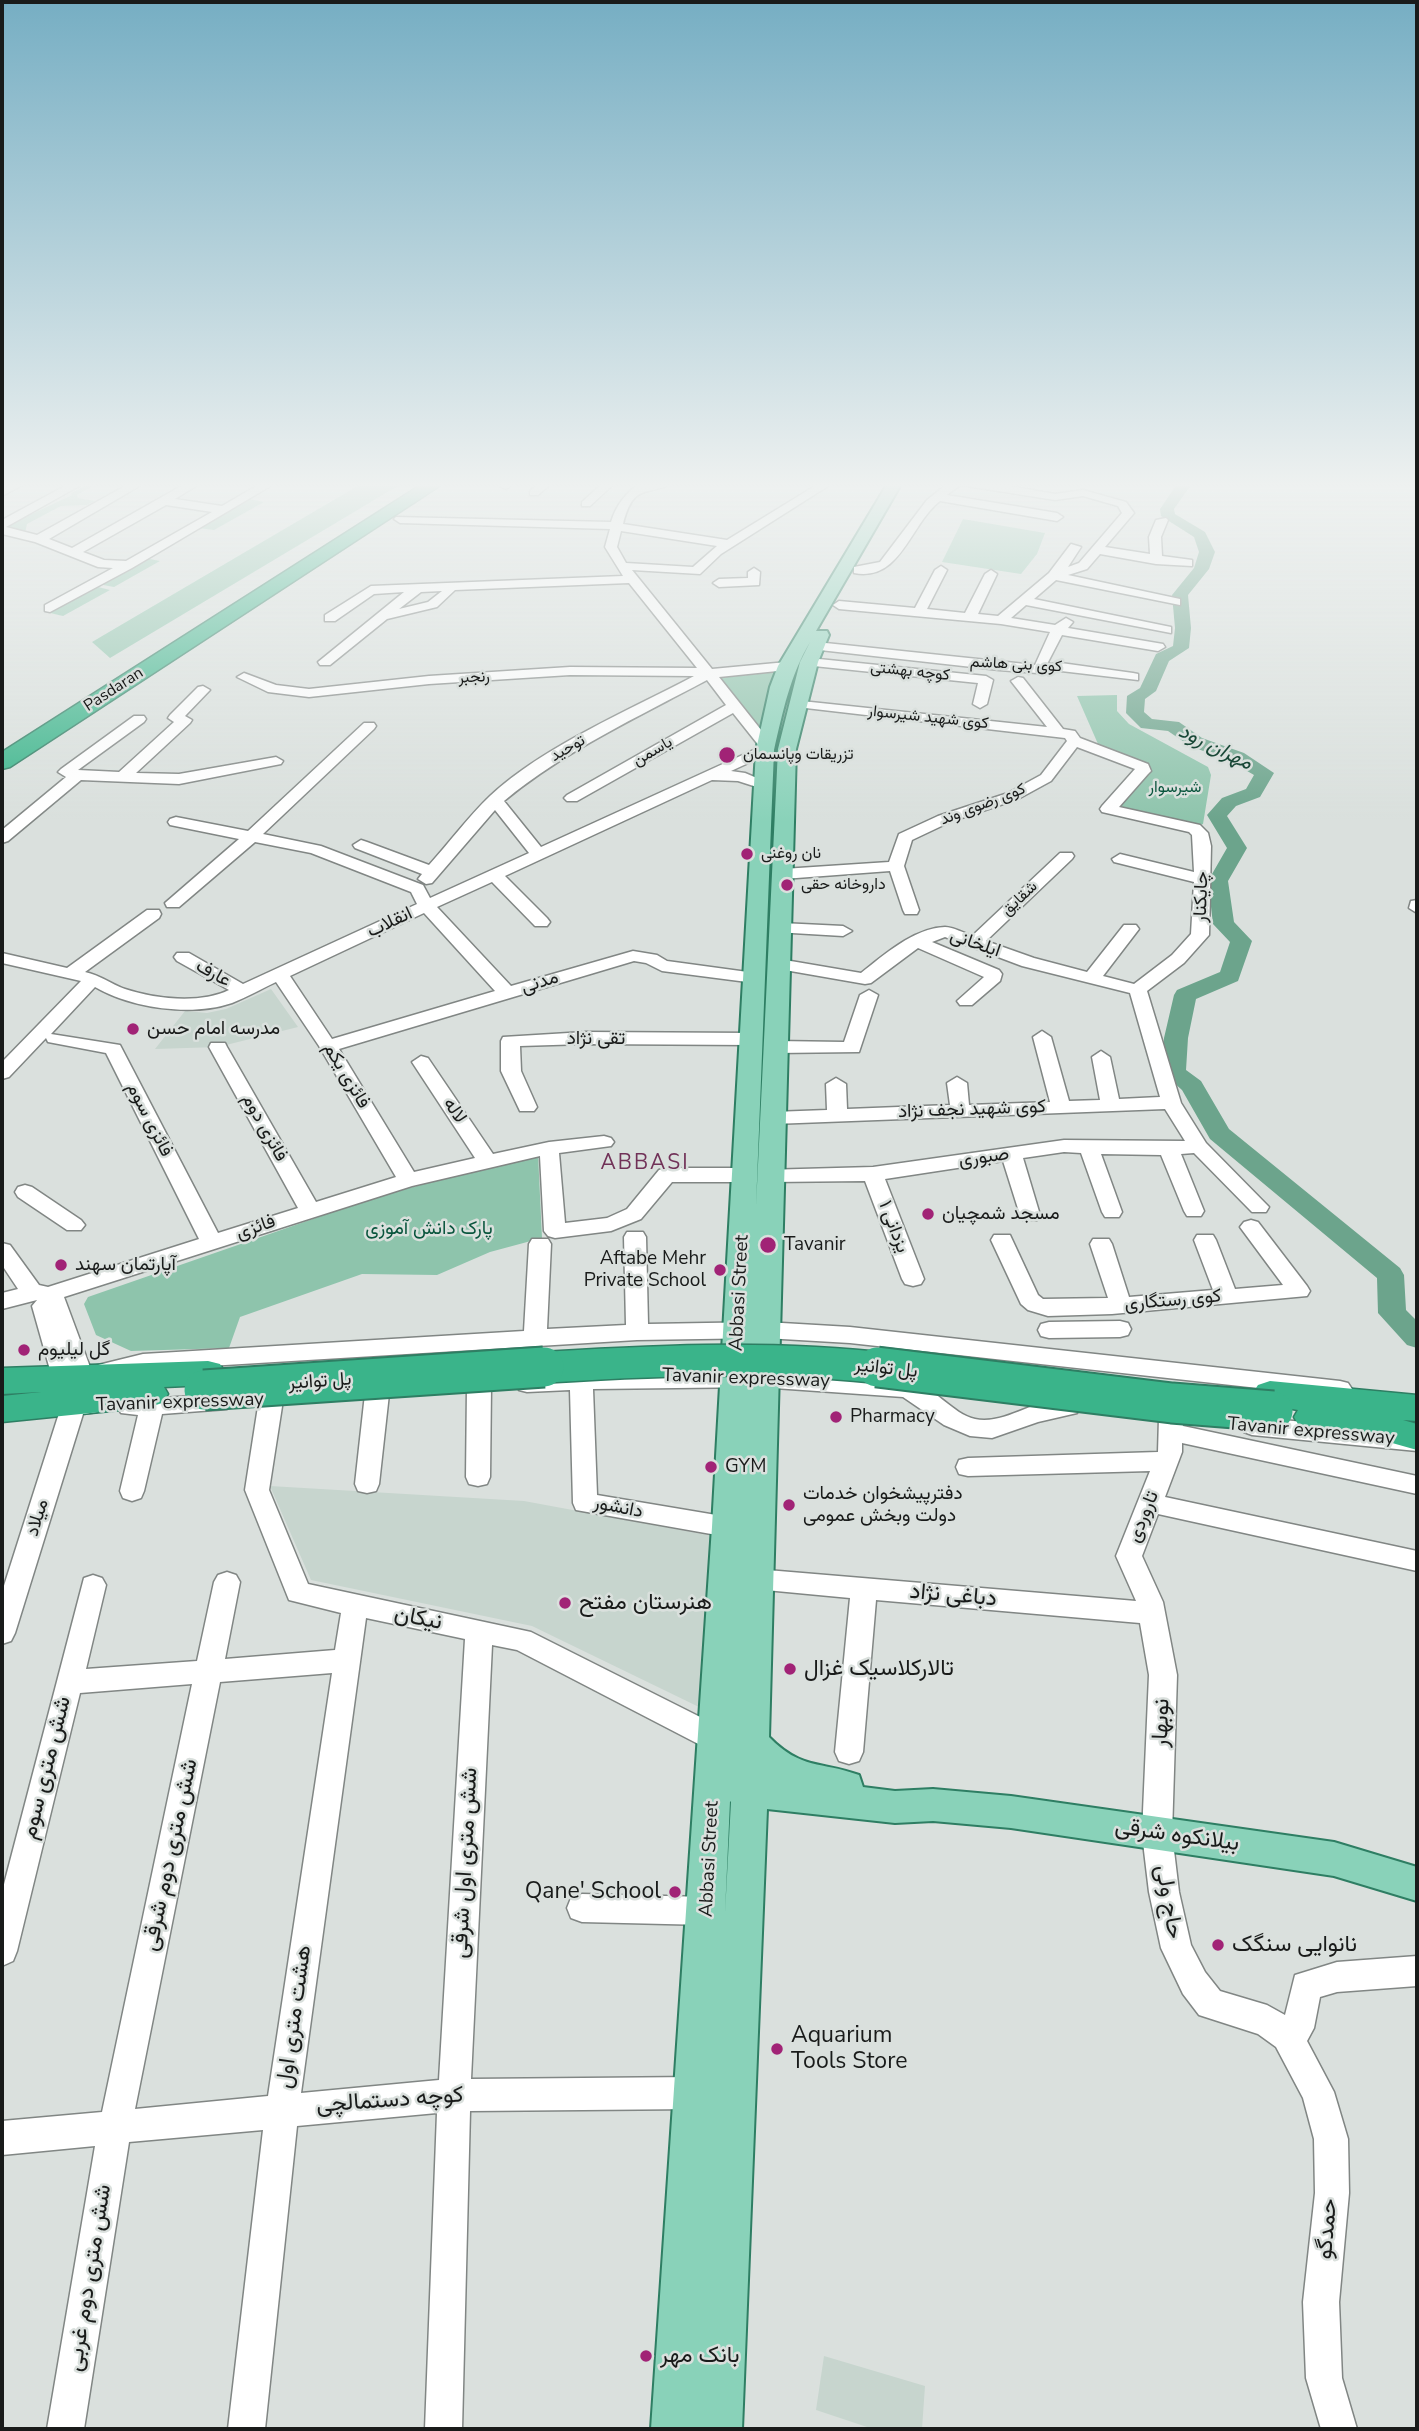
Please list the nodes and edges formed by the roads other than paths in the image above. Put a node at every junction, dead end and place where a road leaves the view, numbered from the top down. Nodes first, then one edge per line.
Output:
1 (75, 594) edge
2 (230, 594) edge
3 (263, 594) edge
4 (364, 594) edge
5 (410, 594) edge
6 (447, 594) edge
7 (645, 594) edge
8 (842, 594) edge
9 (844, 594) edge
10 (928, 594) edge
11 (980, 594) edge
12 (1033, 594) edge
13 (1056, 594) edge
14 (1143, 594) edge
15 (1026, 601) junction
16 (1175, 601) dead end
17 (50, 608) dead end
18 (1114, 608) dead end
19 (919, 613) junction
20 (383, 616) junction
21 (330, 618) dead end
22 (968, 618) junction
23 (1001, 621) junction
24 (1062, 626) junction
25 (1166, 631) dead end
26 (629, 647) dead end
27 (1158, 647) dead end
28 (811, 653) junction
29 (575, 654) dead end
30 (325, 662) dead end
31 (1041, 663) dead end
32 (570, 671) junction
33 (627, 672) junction
34 (708, 673) junction
35 (244, 677) dead end
36 (1133, 677) dead end
37 (1018, 681) dead end
38 (203, 690) dead end
39 (889, 700) dead end
40 (980, 704) dead end
41 (734, 706) junction
42 (37, 716) dead end
43 (139, 719) dead end
44 (369, 726) dead end
45 (1058, 732) junction
46 (1074, 741) junction
47 (765, 747) junction
48 (276, 761) dead end
49 (2, 762) edge
50 (77, 775) junction
51 (122, 777) junction
52 (705, 778) junction
53 (763, 784) junction
54 (572, 798) dead end
55 (495, 800) junction
56 (176, 822) dead end
57 (251, 837) junction
58 (2, 838) edge
59 (361, 845) dead end
60 (538, 854) junction
61 (1066, 856) dead end
62 (1120, 859) dead end
63 (896, 866) junction
64 (494, 874) junction
65 (783, 874) junction
66 (1202, 878) junction
67 (173, 903) dead end
68 (426, 905) junction
69 (911, 910) dead end
70 (153, 914) dead end
71 (541, 922) dead end
72 (781, 928) junction
73 (1130, 929) dead end
74 (843, 931) dead end
75 (918, 942) junction
76 (975, 942) junction
77 (183, 957) dead end
78 (2, 958) edge
79 (767, 971) junction
80 (70, 974) junction
81 (280, 975) junction
82 (93, 979) junction
83 (1091, 979) junction
84 (1138, 990) junction
85 (243, 991) junction
86 (507, 993) junction
87 (869, 995) dead end
88 (966, 1001) dead end
89 (764, 1037) junction
90 (1042, 1037) dead end
91 (55, 1038) dead end
92 (328, 1046) junction
93 (218, 1047) dead end
94 (11, 1054) edge
95 (1101, 1058) dead end
96 (421, 1062) dead end
97 (2, 1073) edge
98 (957, 1083) dead end
99 (836, 1084) dead end
100 (1171, 1103) junction
101 (1111, 1106) junction
102 (527, 1107) dead end
103 (1061, 1107) junction
104 (960, 1110) junction
105 (837, 1115) junction
106 (773, 1118) junction
107 (604, 1142) dead end
108 (1089, 1147) junction
109 (1199, 1147) junction
110 (549, 1148) junction
111 (1168, 1149) junction
112 (1011, 1154) junction
113 (487, 1161) junction
114 (873, 1174) junction
115 (758, 1175) junction
116 (408, 1180) junction
117 (25, 1192) dead end
118 (310, 1210) junction
119 (1194, 1210) dead end
120 (1112, 1212) dead end
121 (1030, 1214) dead end
122 (74, 1225) dead end
123 (635, 1237) dead end
124 (1002, 1240) dead end
125 (1205, 1240) dead end
126 (212, 1243) junction
127 (540, 1244) dead end
128 (1101, 1244) dead end
129 (2, 1250) edge
130 (913, 1279) dead end
131 (47, 1289) junction
132 (1227, 1297) junction
133 (2, 1301) edge
134 (1116, 1306) junction
135 (1120, 1329) junction
136 (751, 1330) junction
137 (1049, 1330) dead end
138 (645, 1332) junction
139 (850, 1335) junction
140 (535, 1339) junction
141 (1135, 1366) junction
142 (749, 1376) junction
143 (650, 1377) junction
144 (2, 1381) edge
145 (206, 1381) joint
146 (581, 1381) junction
147 (846, 1382) junction
148 (73, 1386) junction
149 (479, 1387) junction
150 (377, 1394) junction
151 (271, 1400) junction
152 (1271, 1403) junction
153 (152, 1406) junction
154 (1417, 1407) edge
155 (2, 1409) edge
156 (1171, 1425) junction
157 (1417, 1440) edge
158 (1166, 1461) junction
159 (968, 1467) dead end
160 (478, 1477) dead end
161 (367, 1484) dead end
162 (1417, 1485) edge
163 (132, 1491) dead end
164 (1150, 1503) junction
165 (728, 1527) junction
166 (1417, 1561) edge
167 (755, 1578) junction
168 (227, 1582) dead end
169 (93, 1585) dead end
170 (864, 1588) junction
171 (355, 1606) junction
172 (1152, 1613) junction
173 (3, 1624) edge
174 (479, 1631) junction
175 (346, 1661) junction
176 (209, 1671) junction
177 (69, 1682) junction
178 (716, 1739) junction
179 (751, 1742) junction
180 (849, 1752) dead end
181 (714, 1784) junction
182 (750, 1790) junction
183 (933, 1805) junction
184 (1157, 1833) junction
185 (1417, 1884) edge
186 (582, 1908) dead end
187 (707, 1910) junction
188 (2, 1951) edge
189 (1417, 1972) edge
190 (1286, 2036) junction
191 (696, 2093) junction
192 (454, 2095) junction
193 (282, 2110) junction
194 (115, 2127) junction
195 (2, 2138) edge
196 (65, 2429) edge
197 (247, 2429) edge
198 (444, 2429) edge
199 (674, 2429) edge
200 (719, 2429) edge
201 (1339, 2429) edge

1 - 17 street
2 - 42 highway, Pasdaran
3 - 49 highway, Pasdaran
4 - 21 street
5 - 20 street
6 - 20 street
7 - 34 street
8 - 28 main road, Abbasi Street
9 - 28 main road, Abbasi Street
10 - 19 street
11 - 22 street
12 - 15 street
13 - 18 street
14 - 16 street
15 - 23 street
15 - 25 street
19 - 22 street
19 - 28 street
20 - 30 street
22 - 23 street
23 - 24 street
24 - 27 street
24 - 31 street
26 - 33 street
28 - 34 street, رنجبر
28 - 36 street, کوی بنی هاشم
28 - 39 street
28 - 40 street, کوچه بهشتی
28 - 45 street, کوی شهید شیرسوار
28 - 47 main road, Abbasi Street
28 - 65 main road, Abbasi Street
29 - 32 street
32 - 33 street, رنجبر
32 - 35 street, رنجبر
33 - 34 street, رنجبر
34 - 41 street
34 - 55 street, توحید
37 - 45 street, کوی شهید شیرسوار
38 - 51 street
41 - 47 street
41 - 54 street, یاسمن
43 - 50 street
44 - 57 street
45 - 46 street, کوی شهید شیرسوار
46 - 63 street, کوی رضوی وند
46 - 66 street, چایکنار
47 - 52 street, انقلاب
47 - 53 main road, Abbasi Street
48 - 51 street
50 - 51 street
50 - 58 street
52 - 53 street
52 - 60 street, انقلاب
53 - 79 main road, Abbasi Street
55 - 59 street, توحید
55 - 60 street
56 - 57 street
57 - 67 street
57 - 68 street
60 - 64 street, انقلاب
61 - 76 street, شقایق
62 - 66 street
63 - 65 street
63 - 69 street
64 - 68 street, انقلاب
64 - 71 street
65 - 72 main road, Abbasi Street
66 - 84 street, چایکنار
68 - 81 street, انقلاب
68 - 86 street
70 - 80 street
72 - 74 street
72 - 79 main road, Abbasi Street
73 - 83 street
75 - 76 street, ایلخانی
75 - 79 street, ایلخانی
75 - 88 street
76 - 83 street, ایلخانی
77 - 85 street, عارف
78 - 80 street, انقلاب
79 - 86 street, مدنی
79 - 89 main road, Abbasi Street
80 - 82 street, انقلاب
81 - 85 street, انقلاب
81 - 92 street, فائزی یکم
82 - 85 street, انقلاب
82 - 94 street
83 - 84 street, ایلخانی
84 - 100 street
86 - 92 street, مدنی
87 - 89 street
89 - 102 street, تقی نژاد
89 - 106 main road, Abbasi Street
89 - 115 main road, Abbasi Street
90 - 103 street
91 - 126 street, فائزی سوم
92 - 116 street, فائزی یکم
93 - 118 street, فائزی دوم
94 - 97 street
95 - 101 street
96 - 113 street, لاله
98 - 104 street
99 - 105 street
100 - 101 street, کوی شهید نجف نژاد
100 - 109 street
101 - 103 street, کوی شهید نجف نژاد
103 - 104 street, کوی شهید نجف نژاد
104 - 105 street, کوی شهید نجف نژاد
105 - 106 street, کوی شهید نجف نژاد
106 - 115 main road, Abbasi Street
107 - 110 street, فائزی
108 - 111 street, صبوری
108 - 112 street, صبوری
108 - 120 street
109 - 111 street, صبوری
109 - 132 street, کوی رستگاری
110 - 113 street, فائزی
110 - 115 street, صبوری
111 - 119 street
112 - 114 street, صبوری
112 - 121 street
113 - 116 street, فائزی
114 - 115 street, صبوری
114 - 130 street, یزدانی ۱
115 - 136 main road, Abbasi Street
116 - 118 street, فائزی
117 - 122 street
118 - 126 street, فائزی
123 - 138 street
124 - 134 street
125 - 132 street
126 - 131 street, فائزی
127 - 140 street
128 - 134 street
129 - 131 street
131 - 133 street, فائزی
131 - 148 street
132 - 134 street, کوی رستگاری
134 - 135 street, کوی رستگاری
135 - 137 street
135 - 141 street, کوی رستگاری
136 - 138 street, Tavanir expressway
136 - 139 street, Tavanir expressway
136 - 142 main road, Abbasi Street
138 - 140 street, Tavanir expressway
138 - 143 street
139 - 141 street, Tavanir expressway
139 - 147 street
140 - 148 street, Tavanir expressway
141 - 154 street, Tavanir expressway
142 - 143 street, Tavanir expressway
142 - 147 street, Tavanir expressway
142 - 165 main road, Abbasi Street
142 - 167 main road, Abbasi Street
143 - 146 street, Tavanir expressway
144 - 148 highway, Tavanir expressway
145 - 148 highway, Tavanir expressway
145 - 152 highway, پل توانیر, bridge
146 - 149 street, Tavanir expressway
146 - 165 street, دانشور
147 - 156 street, Tavanir expressway
148 - 153 street, Tavanir expressway
148 - 155 highway, Tavanir expressway
148 - 173 street, میلاد
149 - 150 street, Tavanir expressway
149 - 160 street
150 - 151 street, Tavanir expressway
150 - 161 street
151 - 153 street, Tavanir expressway
151 - 171 street, نیکان
152 - 154 highway, Tavanir expressway
152 - 157 highway, Tavanir expressway
153 - 163 street
156 - 157 street, Tavanir expressway
156 - 158 street, تاروردی
156 - 162 street
158 - 159 street
158 - 164 street, تاروردی
164 - 166 street
164 - 172 street, تاروردی
165 - 178 main road, Abbasi Street
167 - 170 street, دباغی نژاد
167 - 179 main road, Abbasi Street
168 - 176 street, شش متری دوم شرقی
169 - 177 street, شش متری سوم
170 - 172 street, دباغی نژاد
170 - 180 street
171 - 174 street, نیکان
171 - 175 street, هشت متری اول
172 - 184 street, نوبهار
174 - 178 street, نیکان
174 - 192 street, شش متری اول شرقی
175 - 176 street
175 - 193 street, هشت متری اول
176 - 177 street
176 - 194 street, شش متری دوم شرقی
177 - 188 street, شش متری سوم
178 - 181 main road, Abbasi Street
179 - 182 main road, Abbasi Street
179 - 183 main road, بیلانکوه شرقی
181 - 182 main road, بیلانکوه شرقی
181 - 187 main road, Abbasi Street
182 - 183 main road, بیلانکوه شرقی
182 - 200 main road, Abbasi Street
183 - 184 main road, بیلانکوه شرقی
184 - 185 main road, بیلانکوه شرقی
184 - 190 street, حاج ولی
186 - 187 street
187 - 191 main road, Abbasi Street
189 - 190 street
190 - 201 street, حمدگو
191 - 192 street, کوچه دستمالچی
191 - 199 main road, Abbasi Street
192 - 193 street, کوچه دستمالچی
192 - 198 street, شش متری اول شرقی
193 - 194 street, کوچه دستمالچی
193 - 197 street, هشت متری اول
194 - 195 street, کوچه دستمالچی
194 - 196 street, شش متری دوم غربی

